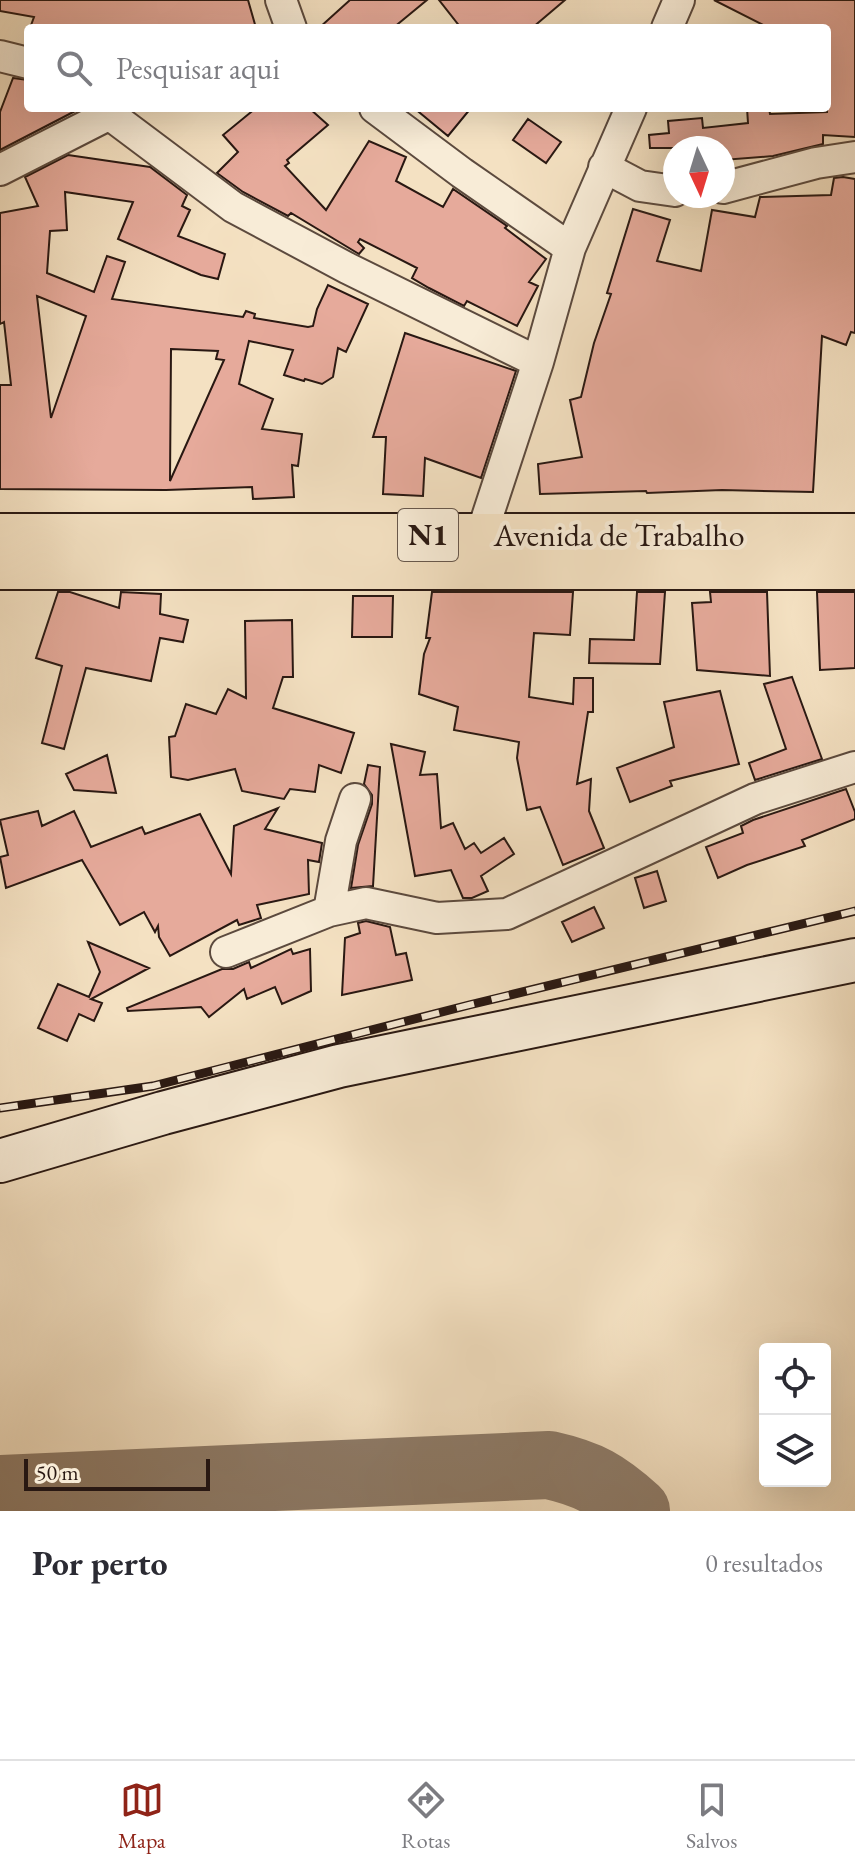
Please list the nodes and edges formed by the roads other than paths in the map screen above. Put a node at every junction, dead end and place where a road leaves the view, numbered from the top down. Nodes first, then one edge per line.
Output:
1 (281, 0) edge
2 (679, 0) edge
3 (290, 24) edge
4 (669, 24) edge
5 (0, 56) edge
6 (24, 62) edge
7 (104, 112) edge
8 (107, 112) edge
9 (380, 112) edge
10 (629, 112) edge
11 (855, 157) edge
12 (604, 167) junction
13 (0, 170) edge
14 (735, 185) edge
15 (663, 189) edge
16 (570, 248) junction
17 (538, 362) junction
18 (0, 536) edge
19 (855, 536) edge
20 (476, 552) junction
21 (709, 552) junction
22 (0, 567) edge
23 (855, 567) edge
24 (855, 767) edge
25 (355, 799) dead end
26 (329, 911) junction
27 (226, 952) dead end
28 (855, 960) edge
29 (0, 1161) edge

1 - 3 street
2 - 4 street
5 - 6 street
7 - 13 street
8 - 17 street
9 - 16 street
10 - 12 street
11 - 14 street
12 - 15 street
12 - 16 street
16 - 17 street
17 - 20 street
18 - 20 highway, Avenida de Trabalho / N1
19 - 21 highway, Avenida de Trabalho / N1
20 - 21 highway, Avenida de Trabalho / N1
20 - 22 highway, Avenida de Trabalho / N1
21 - 23 highway, Avenida de Trabalho / N1
24 - 26 street
25 - 26 street
26 - 27 street
28 - 29 street

